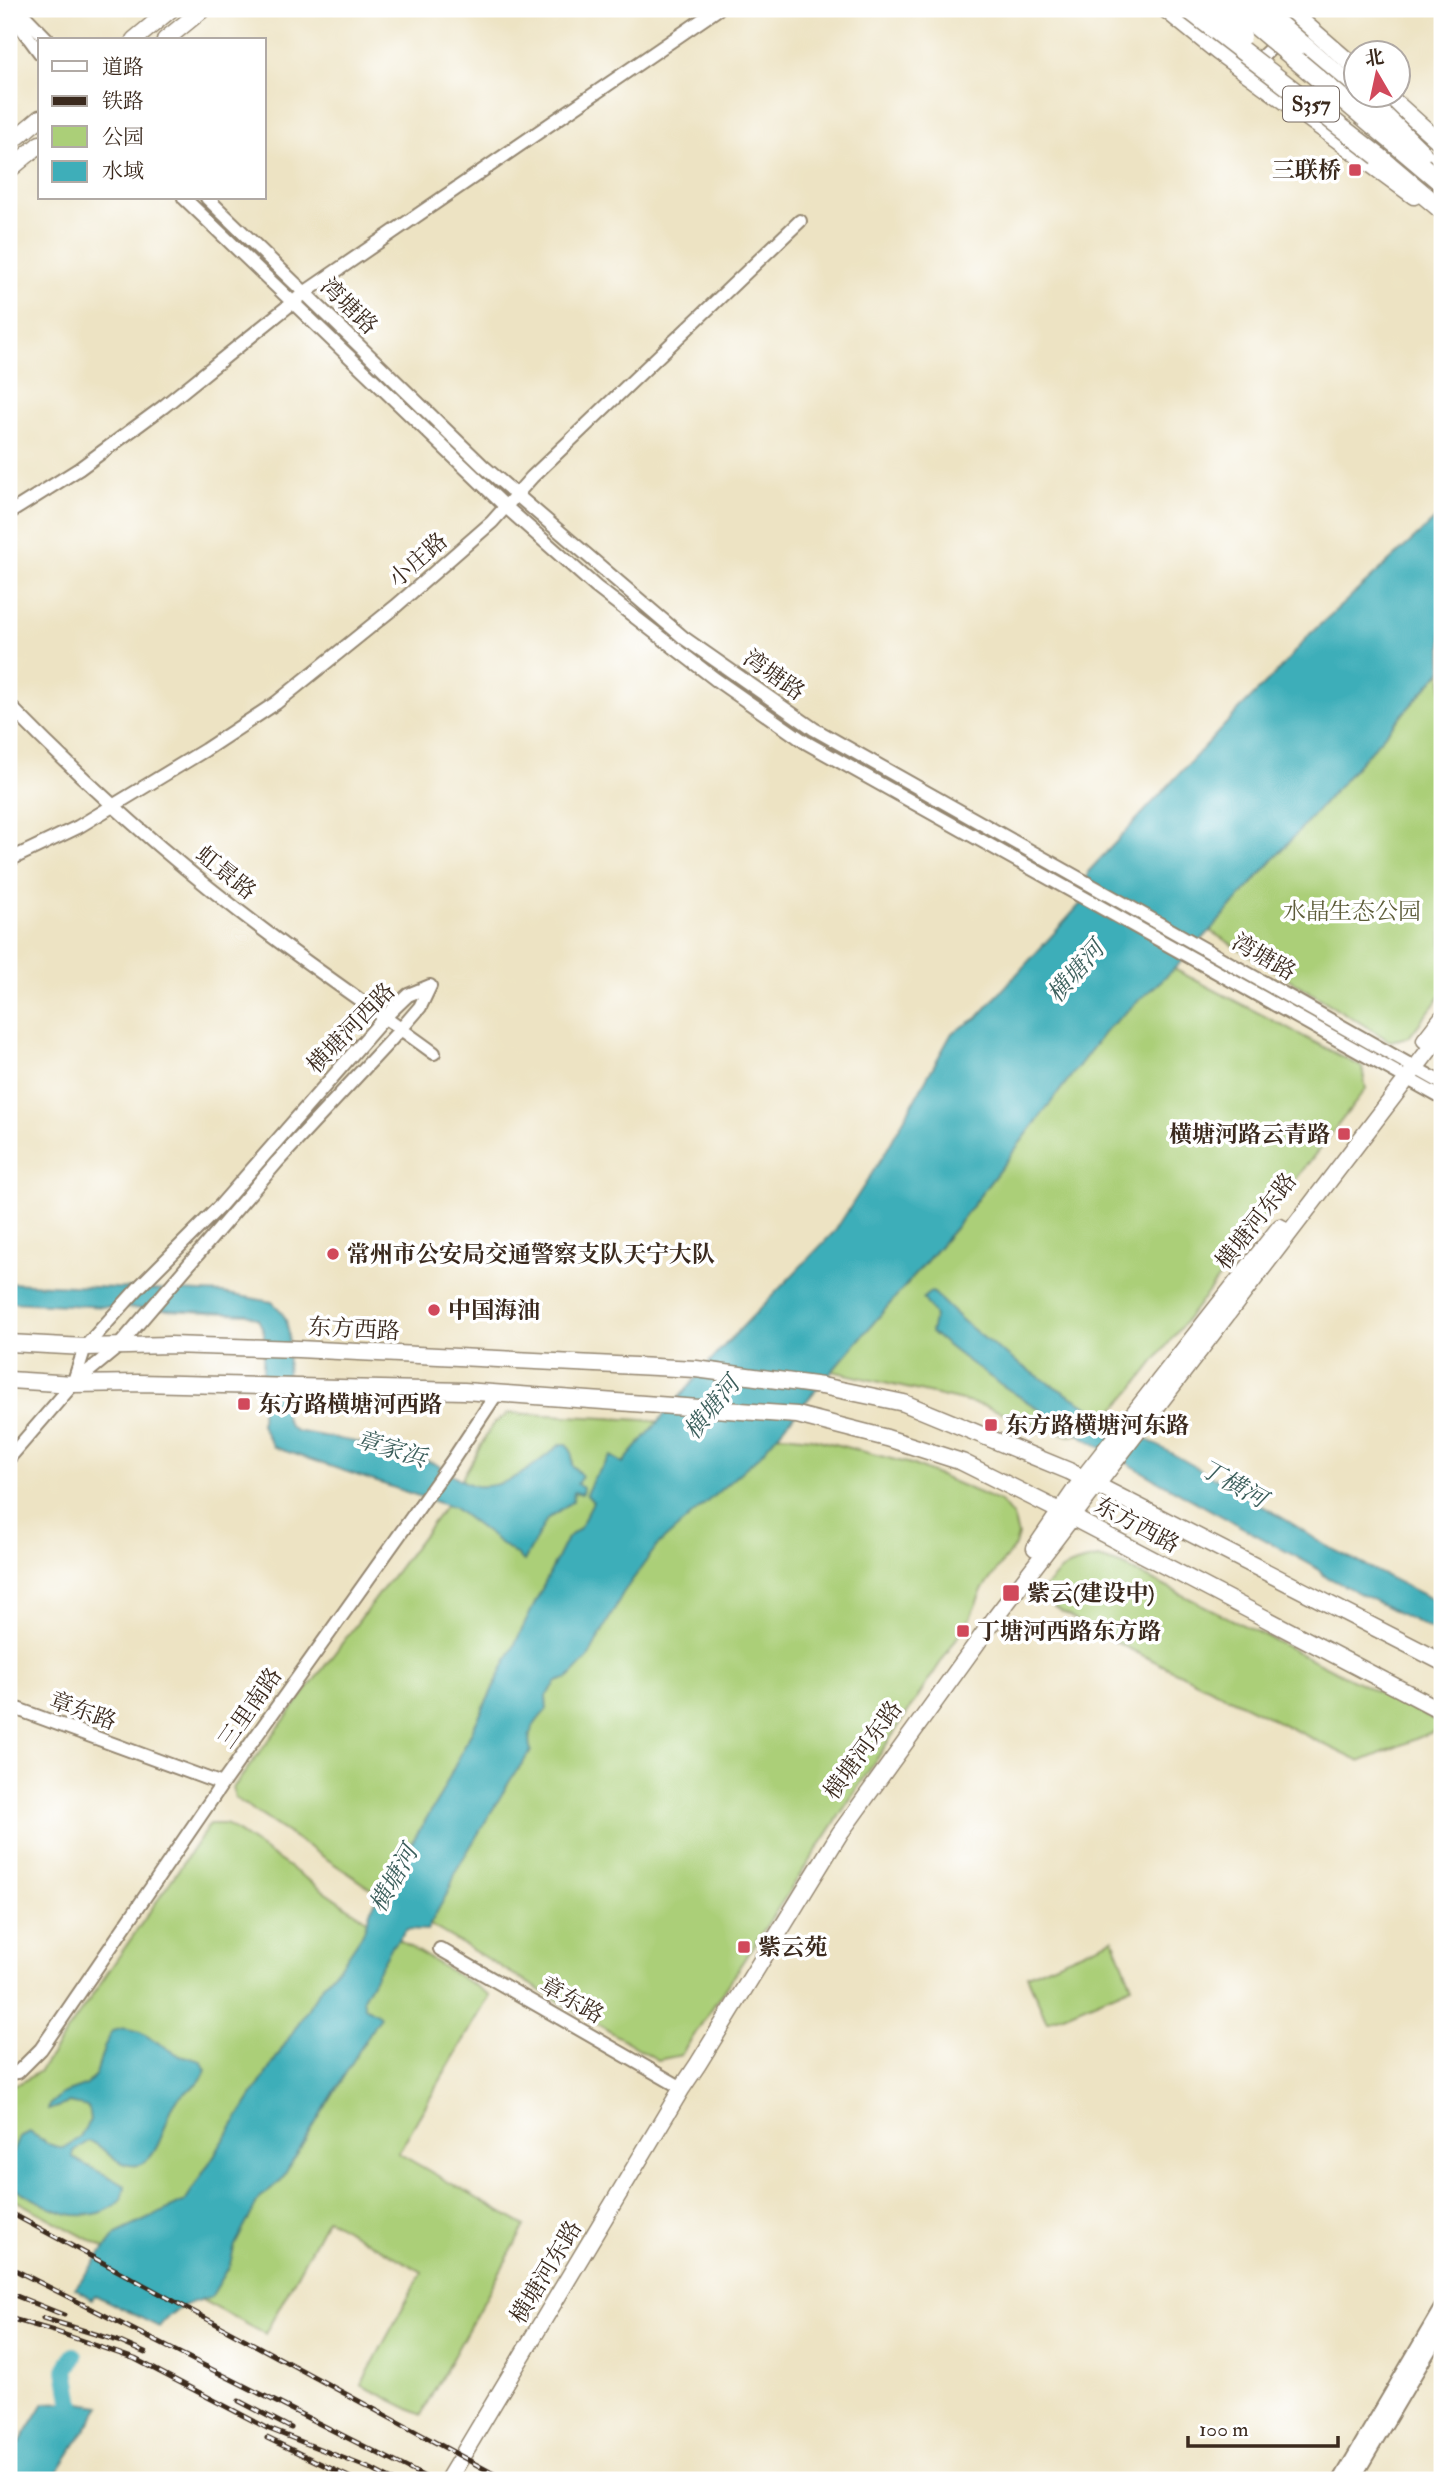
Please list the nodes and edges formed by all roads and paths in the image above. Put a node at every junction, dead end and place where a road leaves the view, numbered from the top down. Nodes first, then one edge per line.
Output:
1 (18, 9) edge
2 (172, 9) edge
3 (718, 9) edge
4 (1165, 9) edge
5 (1188, 9) edge
6 (1203, 9) edge
7 (1209, 9) edge
8 (1237, 9) edge
9 (1250, 9) edge
10 (1261, 9) edge
11 (200, 10) edge
12 (9, 11) edge
13 (1300, 12) edge
14 (1283, 37) junction
15 (46, 38) edge
16 (136, 38) edge
17 (167, 38) edge
18 (38, 50) edge
19 (1342, 54) edge
20 (1260, 59) junction
21 (1246, 72) junction
22 (1342, 78) edge
23 (1377, 108) edge
24 (1402, 108) edge
25 (38, 120) edge
26 (9, 144) edge
27 (1442, 144) edge
28 (38, 146) edge
29 (1378, 156) junction
30 (9, 170) edge
31 (1442, 171) edge
32 (1442, 183) edge
33 (186, 200) edge
34 (209, 200) edge
35 (1419, 200) junction
36 (1442, 210) edge
37 (1442, 220) edge
38 (800, 221) dead end
39 (305, 292) junction
40 (294, 302) junction
41 (517, 494) junction
42 (506, 507) junction
43 (9, 513) edge
44 (9, 705) edge
45 (114, 805) junction
46 (9, 860) edge
47 (385, 1017) junction
48 (1442, 1018) edge
49 (401, 1029) junction
50 (1442, 1034) edge
51 (434, 1052) dead end
52 (1408, 1071) junction
53 (1442, 1083) edge
54 (1442, 1098) edge
55 (9, 1343) edge
56 (118, 1347) junction
57 (85, 1348) junction
58 (9, 1380) edge
59 (73, 1384) junction
60 (497, 1394) junction
61 (9, 1458) edge
62 (1090, 1482) junction
63 (1066, 1514) junction
64 (1442, 1662) edge
65 (9, 1706) edge
66 (1442, 1711) edge
67 (222, 1784) junction
68 (440, 1949) dead end
69 (9, 2073) edge
70 (682, 2088) junction
71 (1442, 2306) edge
72 (1442, 2329) edge
73 (449, 2478) dead end
74 (1340, 2480) edge
75 (1353, 2480) edge

1 - 15 street
2 - 16 main road
3 - 39 street
4 - 21 main road
5 - 29 highway, bridge
6 - 20 main road, S357
7 - 29 highway, bridge
8 - 32 highway, bridge
9 - 14 main road, S357
10 - 22 highway, bridge
11 - 17 main road
12 - 18 street
13 - 14 street
13 - 19 main road
14 - 20 street
14 - 31 main road, S357
20 - 21 street
20 - 35 main road, S357
21 - 35 main road
23 - 31 highway, bridge
24 - 27 main road
25 - 26 main road
28 - 30 main road
29 - 36 highway
33 - 40 street
34 - 39 street, 湾塘路
35 - 37 main road, S357
38 - 41 street, 小庄路
39 - 40 street
39 - 41 street, 湾塘路
40 - 42 street
40 - 43 street
41 - 42 street, 小庄路
41 - 52 street, 湾塘路
42 - 45 street, 小庄路
42 - 52 street
44 - 45 street, 虹景路
45 - 46 street, 小庄路
45 - 47 street, 虹景路
47 - 49 street, 虹景路
47 - 49 street, 横塘河西路
47 - 57 street, 横塘河西路
48 - 52 main road, 横塘河东路
49 - 51 street, 虹景路
49 - 56 street, 横塘河西路
50 - 52 main road, 横塘河东路
52 - 53 street
52 - 54 street
52 - 62 main road, 横塘河东路
55 - 57 main road, 东方西路
56 - 57 main road, 东方西路
56 - 59 street, 横塘河西路
56 - 62 main road, 东方西路
57 - 59 street, 横塘河西路
58 - 59 main road
59 - 60 main road
59 - 61 street
60 - 63 main road, 东方西路
60 - 67 street, 三里南路
62 - 63 main road, 横塘河东路
62 - 64 main road, 东方西路
63 - 66 main road, 东方西路
63 - 70 main road, 横塘河东路
65 - 67 street, 章东路
67 - 69 street, 三里南路
68 - 70 street, 章东路
70 - 73 main road, 横塘河东路
71 - 74 street
72 - 75 street

